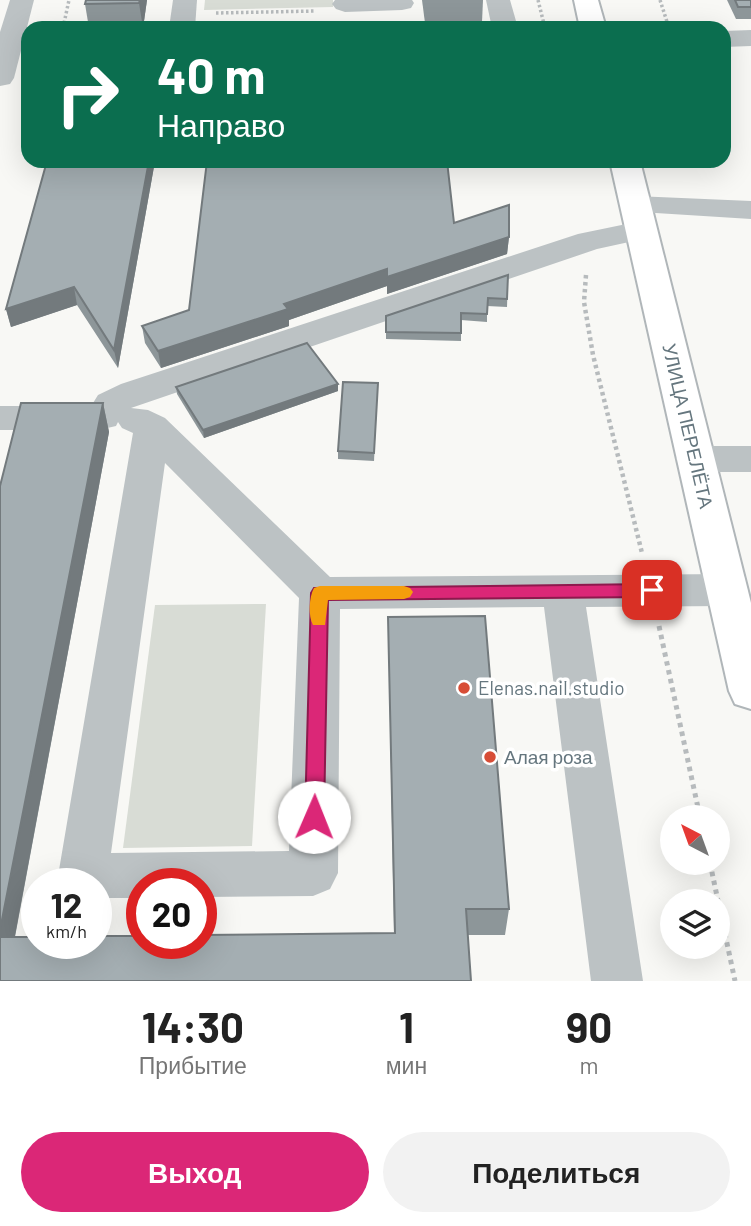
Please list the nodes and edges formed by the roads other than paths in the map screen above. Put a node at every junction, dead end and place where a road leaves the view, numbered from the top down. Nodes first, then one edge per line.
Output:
1 (22, 0) edge
2 (498, 0) edge
3 (586, 0) edge
4 (401, 1) edge
5 (345, 4) dead end
6 (403, 21) edge
7 (503, 21) edge
8 (591, 21) edge
9 (751, 38) edge
10 (731, 39) edge
11 (19, 43) edge
12 (1, 74) edge
13 (627, 168) edge
14 (751, 210) edge
15 (638, 218) junction
16 (103, 417) junction
17 (0, 418) edge
18 (152, 427) junction
19 (695, 458) junction
20 (751, 459) edge
21 (727, 590) junction
22 (563, 591) junction
23 (320, 593) junction
24 (751, 691) edge
25 (617, 981) edge

1 - 11 street
2 - 7 street
3 - 8 main road
4 - 5 street
4 - 6 street
9 - 10 street
11 - 12 street
13 - 15 main road, УЛИЦА ПЕРЕЛЁТА
14 - 15 street
15 - 16 street
15 - 19 main road, УЛИЦА ПЕРЕЛЁТА
16 - 17 street
16 - 18 street
18 - 23 street
18 - 23 street
19 - 20 street
19 - 21 main road, УЛИЦА ПЕРЕЛЁТА
21 - 22 street
21 - 24 main road, УЛИЦА ПЕРЕЛЁТА
22 - 23 street
22 - 25 street

